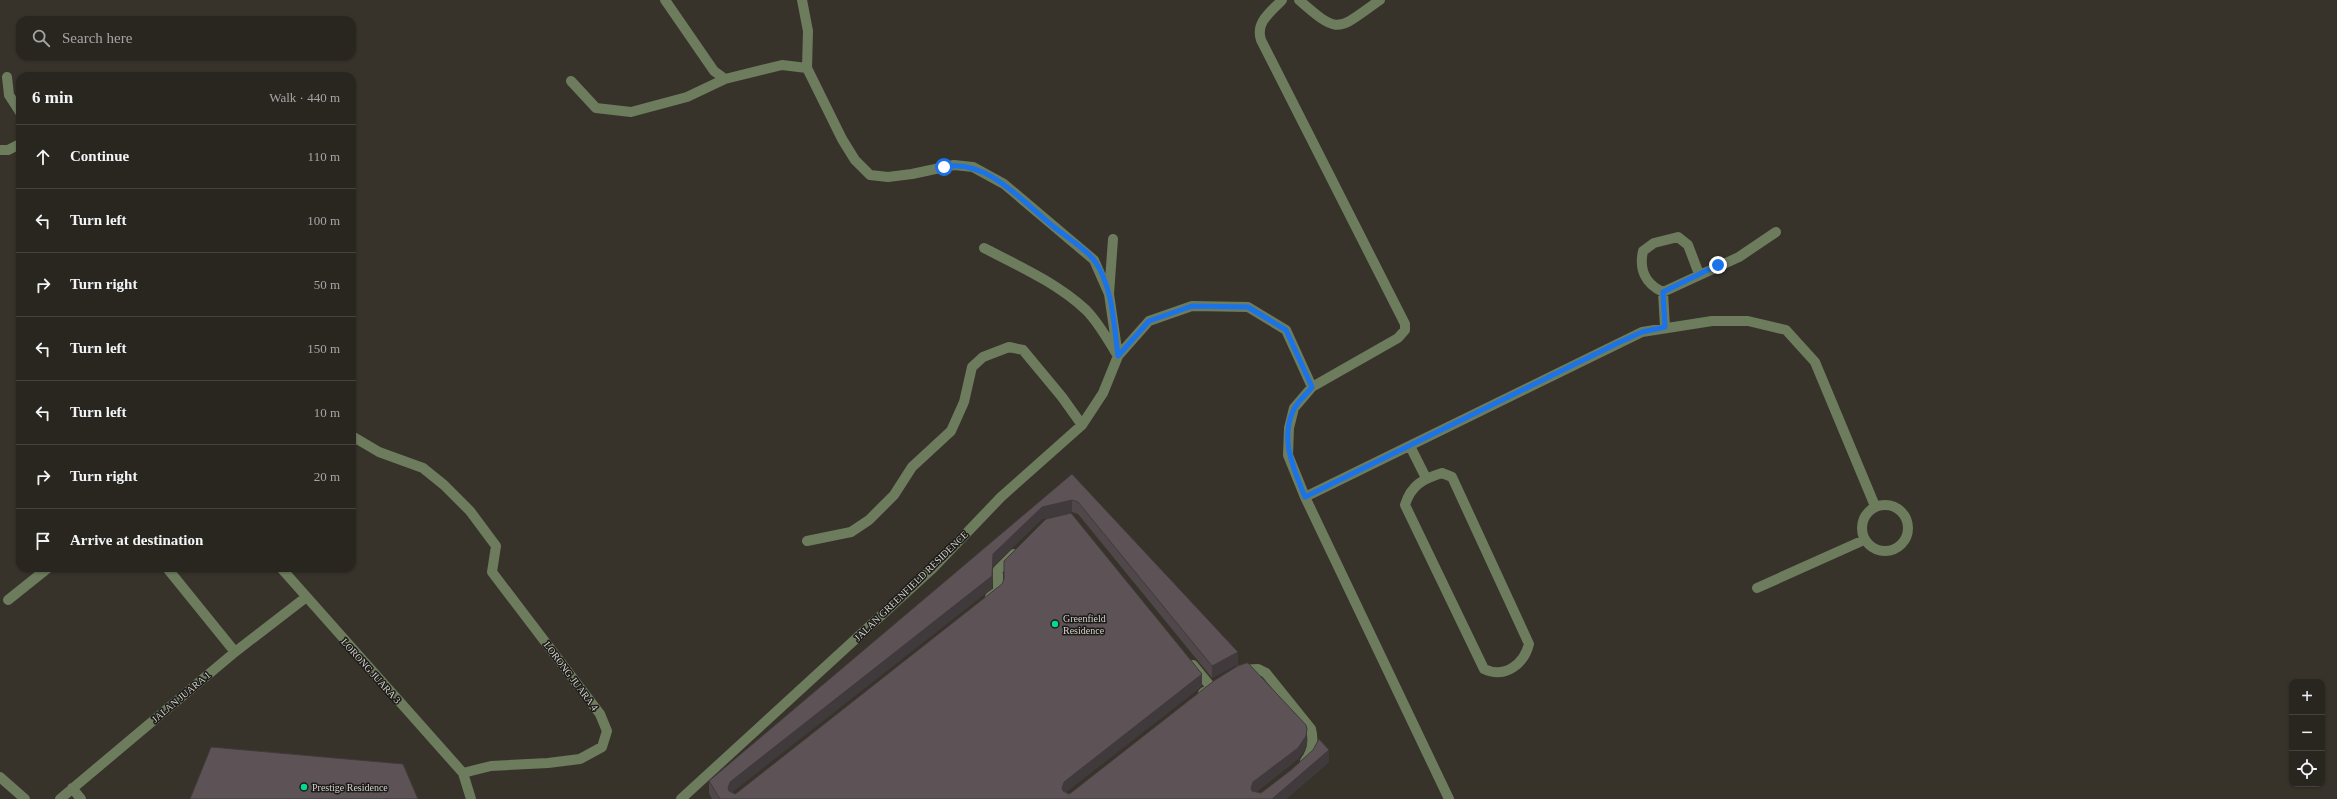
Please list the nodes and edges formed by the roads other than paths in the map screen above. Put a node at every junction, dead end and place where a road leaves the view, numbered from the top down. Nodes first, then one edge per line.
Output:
1 (665, 0) edge
2 (802, 0) edge
3 (1282, 0) edge
4 (1299, 0) edge
5 (1380, 0) edge
6 (807, 68) junction
7 (7, 77) dead end
8 (725, 79) junction
9 (570, 81) dead end
10 (16, 106) edge
11 (16, 146) edge
12 (0, 150) edge
13 (1776, 232) dead end
14 (1113, 239) dead end
15 (984, 248) dead end
16 (1699, 274) junction
17 (1663, 292) junction
18 (1109, 294) junction
19 (1665, 327) junction
20 (1118, 356) junction
21 (1312, 387) junction
22 (1082, 425) junction
23 (356, 438) edge
24 (1410, 446) junction
25 (1426, 478) junction
26 (1305, 497) junction
27 (1876, 506) junction
28 (1864, 540) junction
29 (807, 541) dead end
30 (1020, 547) edge
31 (43, 572) edge
32 (170, 572) edge
33 (283, 572) edge
34 (1757, 588) dead end
35 (305, 598) junction
36 (8, 600) dead end
37 (979, 605) edge
38 (235, 652) junction
39 (1186, 657) edge
40 (1232, 674) edge
41 (1222, 680) edge
42 (1211, 687) junction
43 (1192, 702) edge
44 (1295, 768) edge
45 (463, 773) junction
46 (0, 777) edge
47 (72, 788) junction
48 (25, 799) edge
49 (60, 799) edge
50 (81, 799) edge
51 (471, 799) edge
52 (681, 799) edge
53 (1449, 799) edge

1 - 8 street
2 - 6 street
3 - 21 street
4 - 5 street
6 - 8 street
6 - 18 street
7 - 10 street
8 - 9 street
11 - 12 street
13 - 16 street
14 - 18 street
15 - 20 street
16 - 17 street
16 - 17 street
17 - 19 street
18 - 20 street
19 - 24 street
19 - 27 street
20 - 21 street
20 - 22 street, JALAN GREENFIELD RESIDENCE
21 - 26 street
22 - 29 street
22 - 52 street, JALAN GREENFIELD RESIDENCE
23 - 45 street, LORONG JUARA 4
24 - 25 street
24 - 26 street
25 - 25 street
26 - 53 street
27 - 28 street
27 - 28 street
28 - 34 street
30 - 37 street
31 - 36 street
32 - 38 street
33 - 35 street, LORONG JUARA 3
35 - 38 street, JALAN JUARA 1
35 - 45 street, LORONG JUARA 3
38 - 47 street, JALAN JUARA 1
39 - 42 street
40 - 44 street
41 - 42 street
42 - 43 street
45 - 51 street
46 - 48 street
47 - 49 street, JALAN JUARA 1
47 - 50 street

